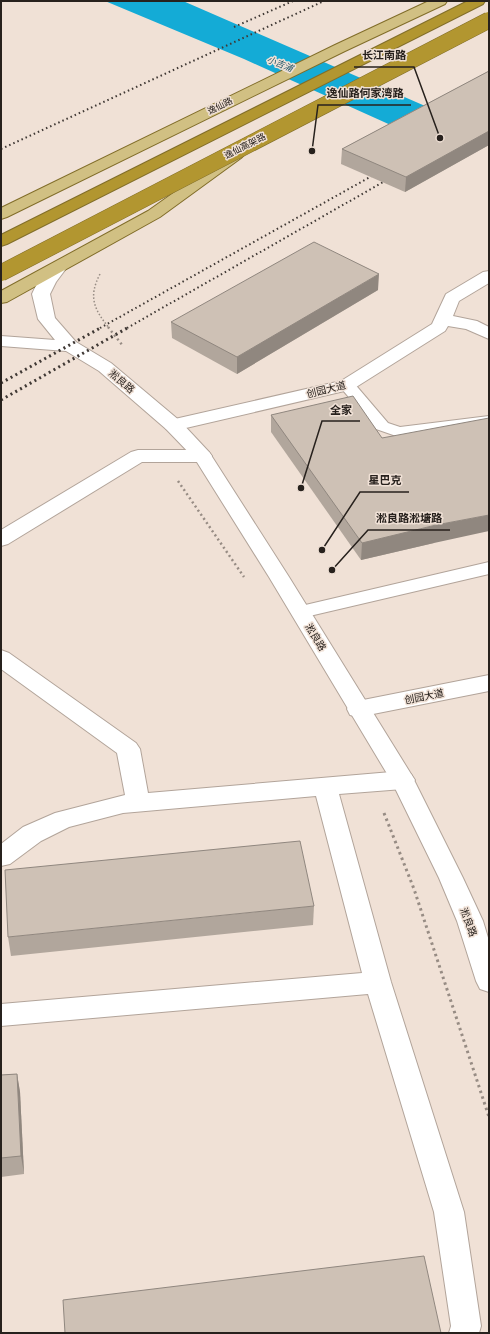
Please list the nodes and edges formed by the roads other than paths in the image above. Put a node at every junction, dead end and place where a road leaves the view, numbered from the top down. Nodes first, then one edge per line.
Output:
1 (440, 1) edge
2 (478, 1) edge
3 (489, 20) edge
4 (489, 25) edge
5 (237, 154) junction
6 (1, 214) edge
7 (1, 241) edge
8 (60, 266) junction
9 (1, 272) edge
10 (489, 276) edge
11 (1, 298) edge
12 (442, 319) junction
13 (489, 334) edge
14 (1, 341) edge
15 (70, 346) junction
16 (347, 385) junction
17 (489, 421) edge
18 (173, 425) junction
19 (202, 456) junction
20 (1, 539) edge
21 (489, 568) edge
22 (301, 612) junction
23 (1, 658) edge
24 (489, 683) edge
25 (358, 709) junction
26 (402, 780) junction
27 (325, 787) junction
28 (138, 803) junction
29 (1, 857) edge
30 (489, 981) edge
31 (378, 982) junction
32 (1, 1015) edge
33 (464, 1333) edge

1 - 6 main road, 逸仙路
2 - 7 highway
3 - 9 highway, 逸仙高架路, bridge
4 - 5 main road, bridge
5 - 8 main road
5 - 9 main road
8 - 11 main road
8 - 15 street, 淞良路
10 - 12 street, 创园大道
12 - 13 street
12 - 16 street, 创园大道
14 - 15 street, 淞良路
15 - 18 street, 淞良路
16 - 17 lane
16 - 18 street, 创园大道
18 - 19 street, 淞良路
19 - 20 street
19 - 22 street, 淞良路
21 - 22 lane
22 - 25 street, 淞良路
23 - 28 street
24 - 25 street, 创园大道
25 - 26 street, 淞良路
26 - 27 street
26 - 30 street, 淞良路
27 - 28 street
27 - 31 street
28 - 29 street
31 - 32 street
31 - 33 street

